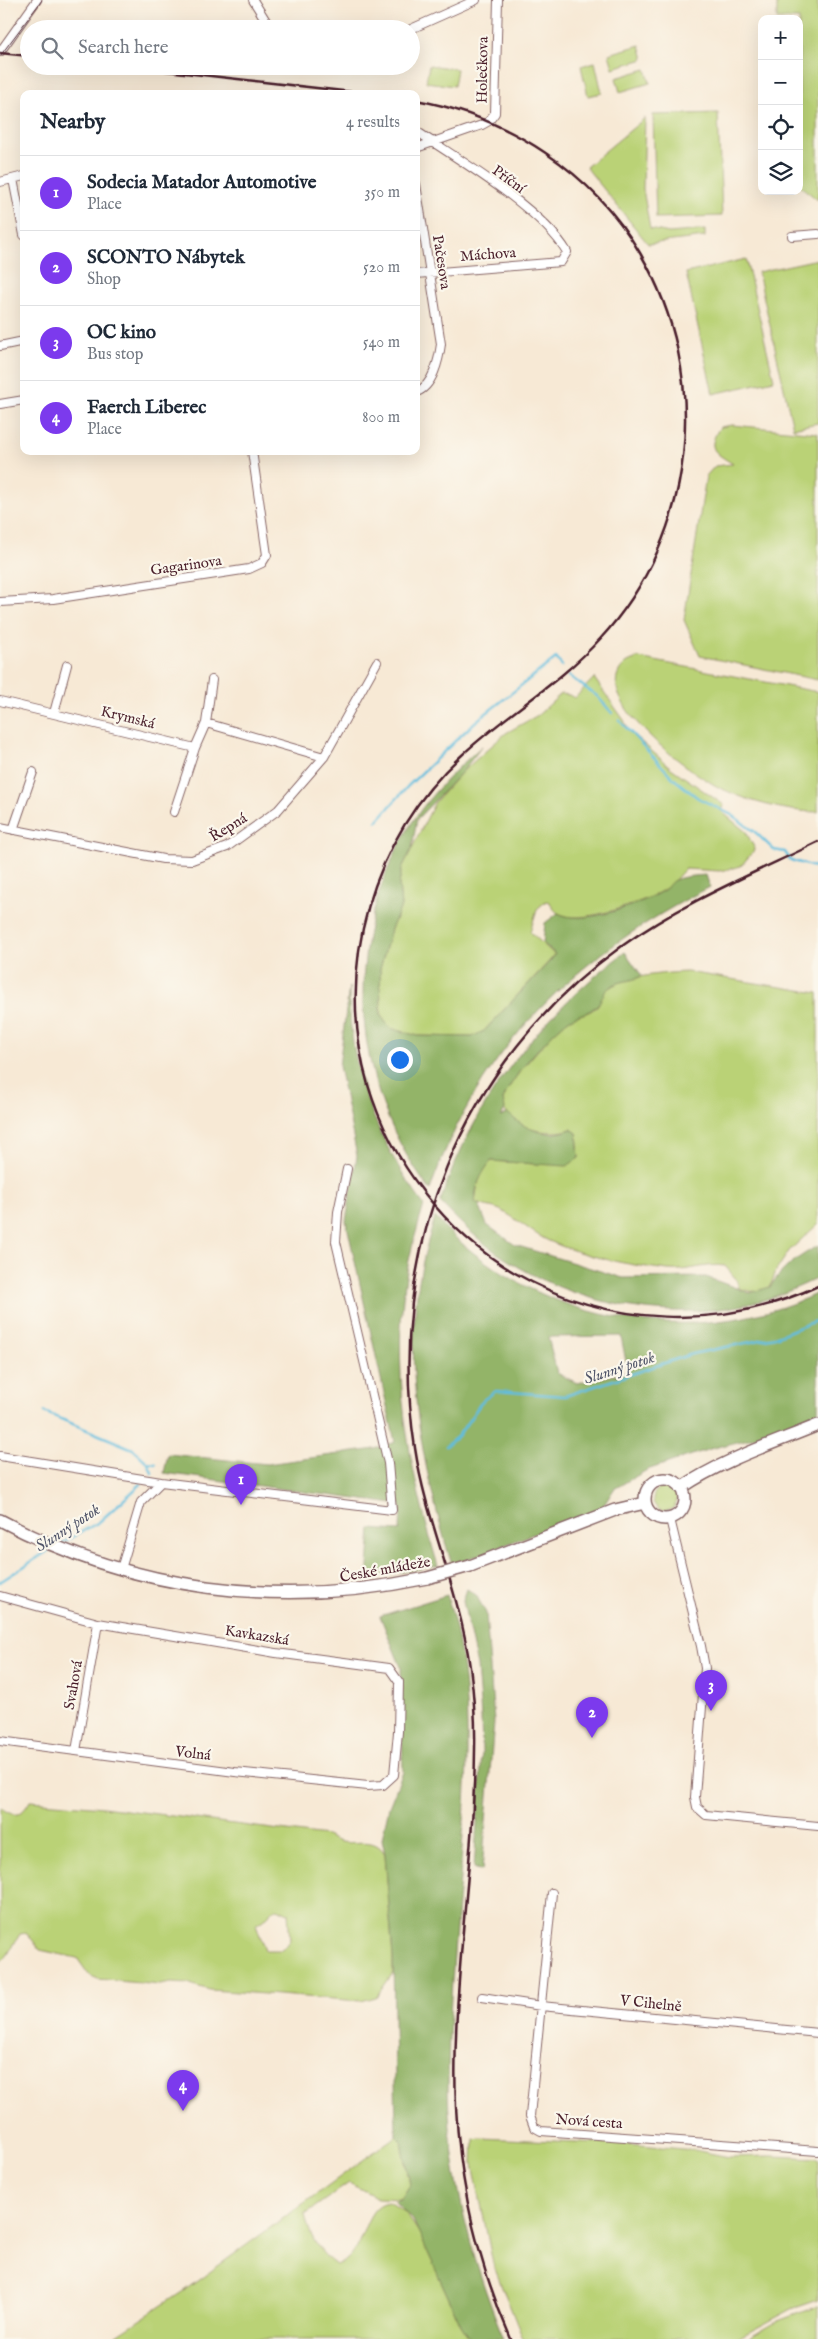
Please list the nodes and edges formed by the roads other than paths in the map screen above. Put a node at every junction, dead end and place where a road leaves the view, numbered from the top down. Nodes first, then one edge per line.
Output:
1 (37, 0) edge
2 (476, 0) edge
3 (498, 0) edge
4 (255, 1) edge
5 (460, 2) edge
6 (23, 20) edge
7 (266, 20) edge
8 (20, 24) edge
9 (420, 24) edge
10 (0, 52) edge
11 (420, 134) edge
12 (432, 142) junction
13 (420, 146) edge
14 (20, 177) edge
15 (13, 179) junction
16 (0, 182) edge
17 (420, 209) edge
18 (20, 215) edge
19 (818, 234) edge
20 (792, 236) dead end
21 (561, 262) joint
22 (430, 272) junction
23 (420, 273) edge
24 (20, 342) edge
25 (0, 346) edge
26 (420, 390) edge
27 (20, 401) edge
28 (0, 404) edge
29 (253, 455) edge
30 (0, 602) edge
31 (376, 662) dead end
32 (67, 665) dead end
33 (212, 680) dead end
34 (0, 701) edge
35 (54, 713) junction
36 (206, 723) junction
37 (195, 748) junction
38 (324, 757) junction
39 (33, 772) dead end
40 (174, 812) dead end
41 (0, 827) edge
42 (13, 830) junction
43 (347, 1169) dead end
44 (818, 1425) edge
45 (0, 1456) edge
46 (161, 1482) junction
47 (681, 1488) junction
48 (645, 1503) junction
49 (670, 1519) junction
50 (0, 1520) edge
51 (121, 1569) junction
52 (0, 1596) edge
53 (98, 1623) junction
54 (0, 1741) edge
55 (76, 1751) junction
56 (384, 1785) joint
57 (818, 1826) edge
58 (552, 1893) dead end
59 (482, 1997) dead end
60 (541, 2006) junction
61 (818, 2033) edge
62 (818, 2151) edge

1 - 6 street
2 - 5 street
3 - 12 street, Holečkova
4 - 7 street
5 - 9 street
8 - 10 street
11 - 12 street, Příční
12 - 13 street, Holečkova
12 - 21 street, Příční
14 - 15 street
15 - 16 street
15 - 18 street
17 - 22 street, Pačesova
19 - 20 street
21 - 22 street, Máchova
22 - 23 street, Máchova
22 - 26 street, Pačesova
24 - 25 street
27 - 28 street
29 - 30 street, Gagarinova
31 - 38 street, Řepná
32 - 35 street
33 - 36 street
34 - 35 street, Krymská
35 - 37 street, Krymská
36 - 37 street
36 - 38 street
37 - 40 street
38 - 42 street, Řepná
39 - 42 street
41 - 42 street, Řepná
43 - 46 street
44 - 47 street
45 - 46 street
46 - 51 street
47 - 48 street
47 - 49 street
48 - 49 street
48 - 51 street, České mládeže, bridge
49 - 57 street
50 - 51 street, České mládeže
52 - 53 street, Kavkazská
53 - 55 street, Svahová
53 - 56 street, Kavkazská
54 - 55 street, Volná
55 - 56 street, Volná
58 - 60 street, Nová cesta
59 - 60 street, V Cihelně
60 - 61 street, V Cihelně
60 - 62 street, Nová cesta

